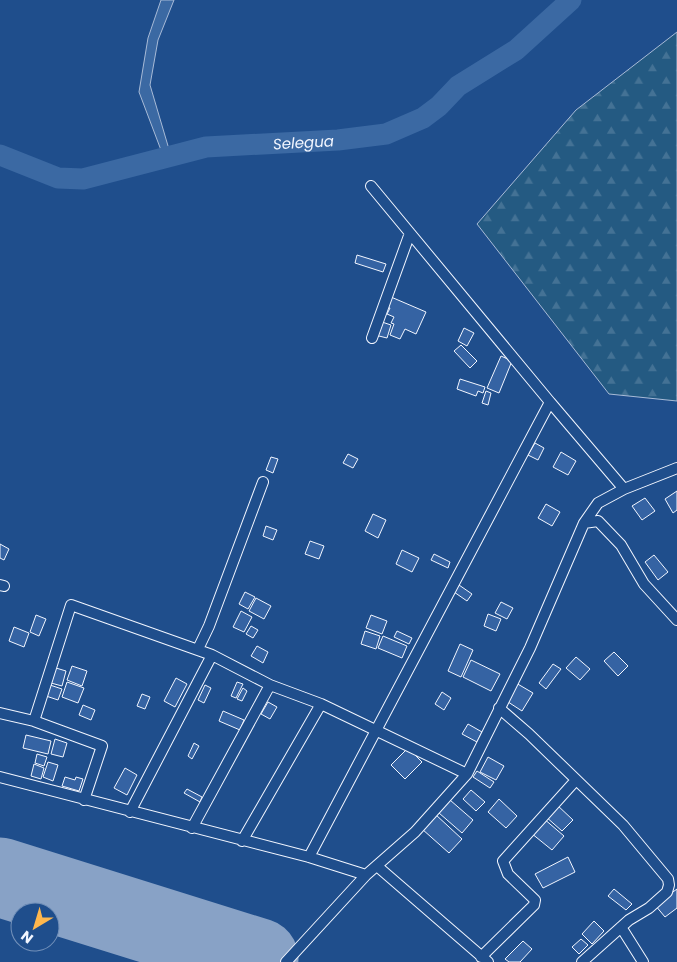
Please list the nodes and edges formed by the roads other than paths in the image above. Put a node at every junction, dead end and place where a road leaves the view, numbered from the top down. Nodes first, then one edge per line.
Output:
1 (371, 186) dead end
2 (410, 233) junction
3 (372, 338) dead end
4 (550, 402) junction
5 (677, 468) edge
6 (262, 482) dead end
7 (624, 489) junction
8 (584, 523) junction
9 (677, 620) edge
10 (198, 649) junction
11 (212, 655) junction
12 (270, 685) junction
13 (320, 704) junction
14 (498, 708) junction
15 (0, 713) edge
16 (34, 721) junction
17 (376, 732) junction
18 (467, 774) junction
19 (0, 778) edge
20 (576, 780) junction
21 (84, 800) junction
22 (130, 812) junction
23 (192, 828) junction
24 (242, 840) junction
25 (309, 857) junction
26 (377, 866) junction
27 (366, 875) junction
28 (677, 885) edge
29 (667, 892) junction
30 (621, 927) junction
31 (484, 960) edge
32 (286, 962) edge
33 (582, 962) edge
34 (643, 962) edge

1 - 2 street
2 - 3 street
2 - 4 street
4 - 7 street
4 - 17 street
5 - 7 street
6 - 10 street
7 - 8 street
8 - 9 street
8 - 14 street
10 - 11 street
10 - 16 street
11 - 12 street
11 - 22 street
12 - 13 street
12 - 23 street
13 - 17 street
13 - 24 street
14 - 18 street
14 - 20 street
15 - 16 street
16 - 21 street
17 - 18 street
17 - 25 street
18 - 26 street
19 - 21 street
20 - 29 street
20 - 31 street
21 - 22 street
22 - 23 street
23 - 24 street
24 - 25 street
25 - 27 street
26 - 27 street
26 - 31 street
27 - 32 street
28 - 29 street
29 - 30 street
30 - 33 street
30 - 34 street

